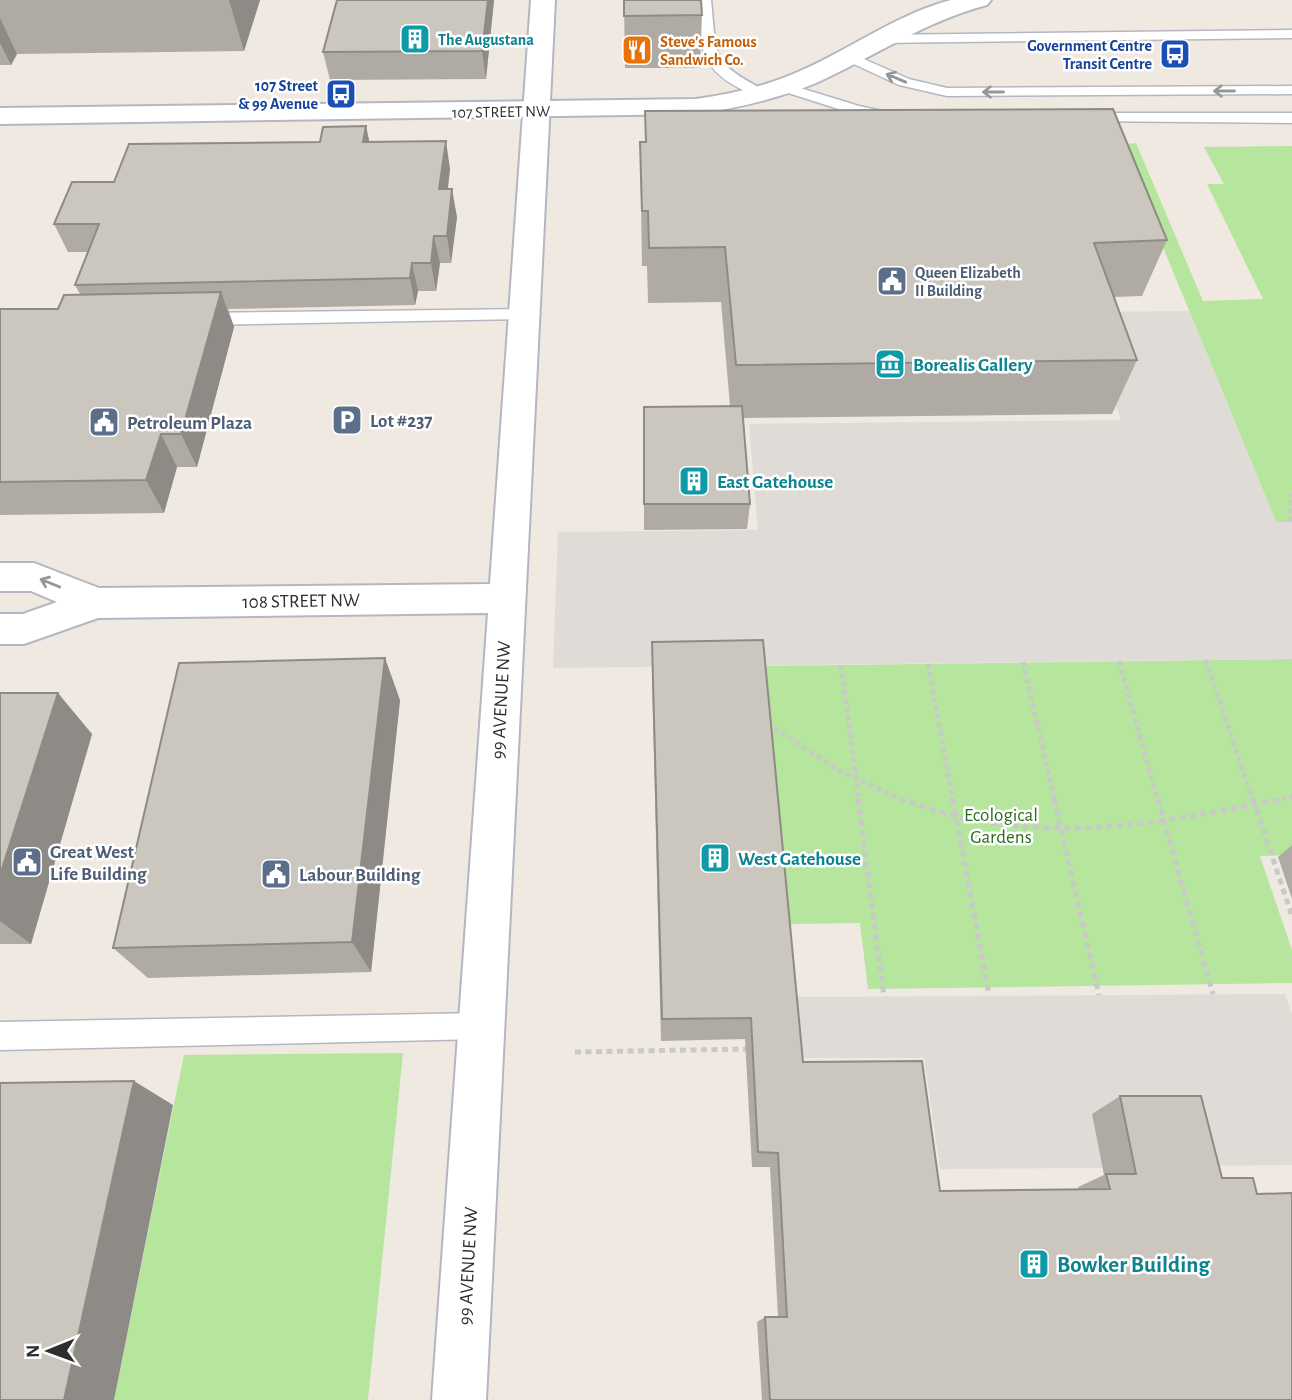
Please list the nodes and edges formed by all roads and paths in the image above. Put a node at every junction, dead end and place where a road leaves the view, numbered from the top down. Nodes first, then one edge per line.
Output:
1 (543, 0) edge
2 (704, 0) edge
3 (979, 0) edge
4 (1292, 34) edge
5 (877, 39) junction
6 (848, 56) junction
7 (784, 87) junction
8 (1292, 90) edge
9 (759, 93) junction
10 (537, 111) junction
11 (0, 116) edge
12 (907, 118) edge
13 (1068, 118) edge
14 (1292, 118) edge
15 (524, 315) junction
16 (178, 320) edge
17 (1292, 494) edge
18 (1290, 522) dead end
19 (0, 578) edge
20 (505, 598) junction
21 (97, 603) junction
22 (0, 629) edge
23 (1206, 660) dead end
24 (1119, 662) dead end
25 (1023, 663) dead end
26 (928, 664) dead end
27 (841, 665) dead end
28 (774, 728) edge
29 (856, 782) junction
30 (1292, 797) edge
31 (1255, 805) junction
32 (957, 818) junction
33 (1162, 821) junction
34 (1061, 828) junction
35 (1292, 916) edge
36 (1213, 994) dead end
37 (989, 995) dead end
38 (1100, 995) dead end
39 (884, 996) dead end
40 (481, 1026) junction
41 (0, 1036) edge
42 (757, 1049) edge
43 (575, 1052) dead end
44 (459, 1400) edge

1 - 10 street, 99 AVENUE NW
2 - 9 lane
3 - 5 street, 107 STREET NW
4 - 5 lane
5 - 6 street, 107 STREET NW
6 - 7 street, 107 STREET NW
8 -> 6 lane
7 - 9 street, 107 STREET NW
7 - 12 lane
9 - 10 street, 107 STREET NW
10 - 11 street, 107 STREET NW
10 - 15 street, 99 AVENUE NW
13 - 14 lane
15 - 16 lane
15 - 20 street, 99 AVENUE NW
17 - 18 path
21 -> 19 street, 108 STREET NW
20 - 21 street, 108 STREET NW
20 - 40 street, 99 AVENUE NW
21 - 22 street, 108 STREET NW
23 - 31 path
24 - 33 path
25 - 34 path
26 - 32 path
27 - 29 path
28 - 29 path
29 - 32 path
29 - 39 path
30 - 31 path
31 - 33 path
31 - 35 path
32 - 34 path
32 - 37 path
33 - 34 path
33 - 36 path
34 - 38 path
40 - 41 lane
40 - 44 street, 99 AVENUE NW
42 - 43 path

